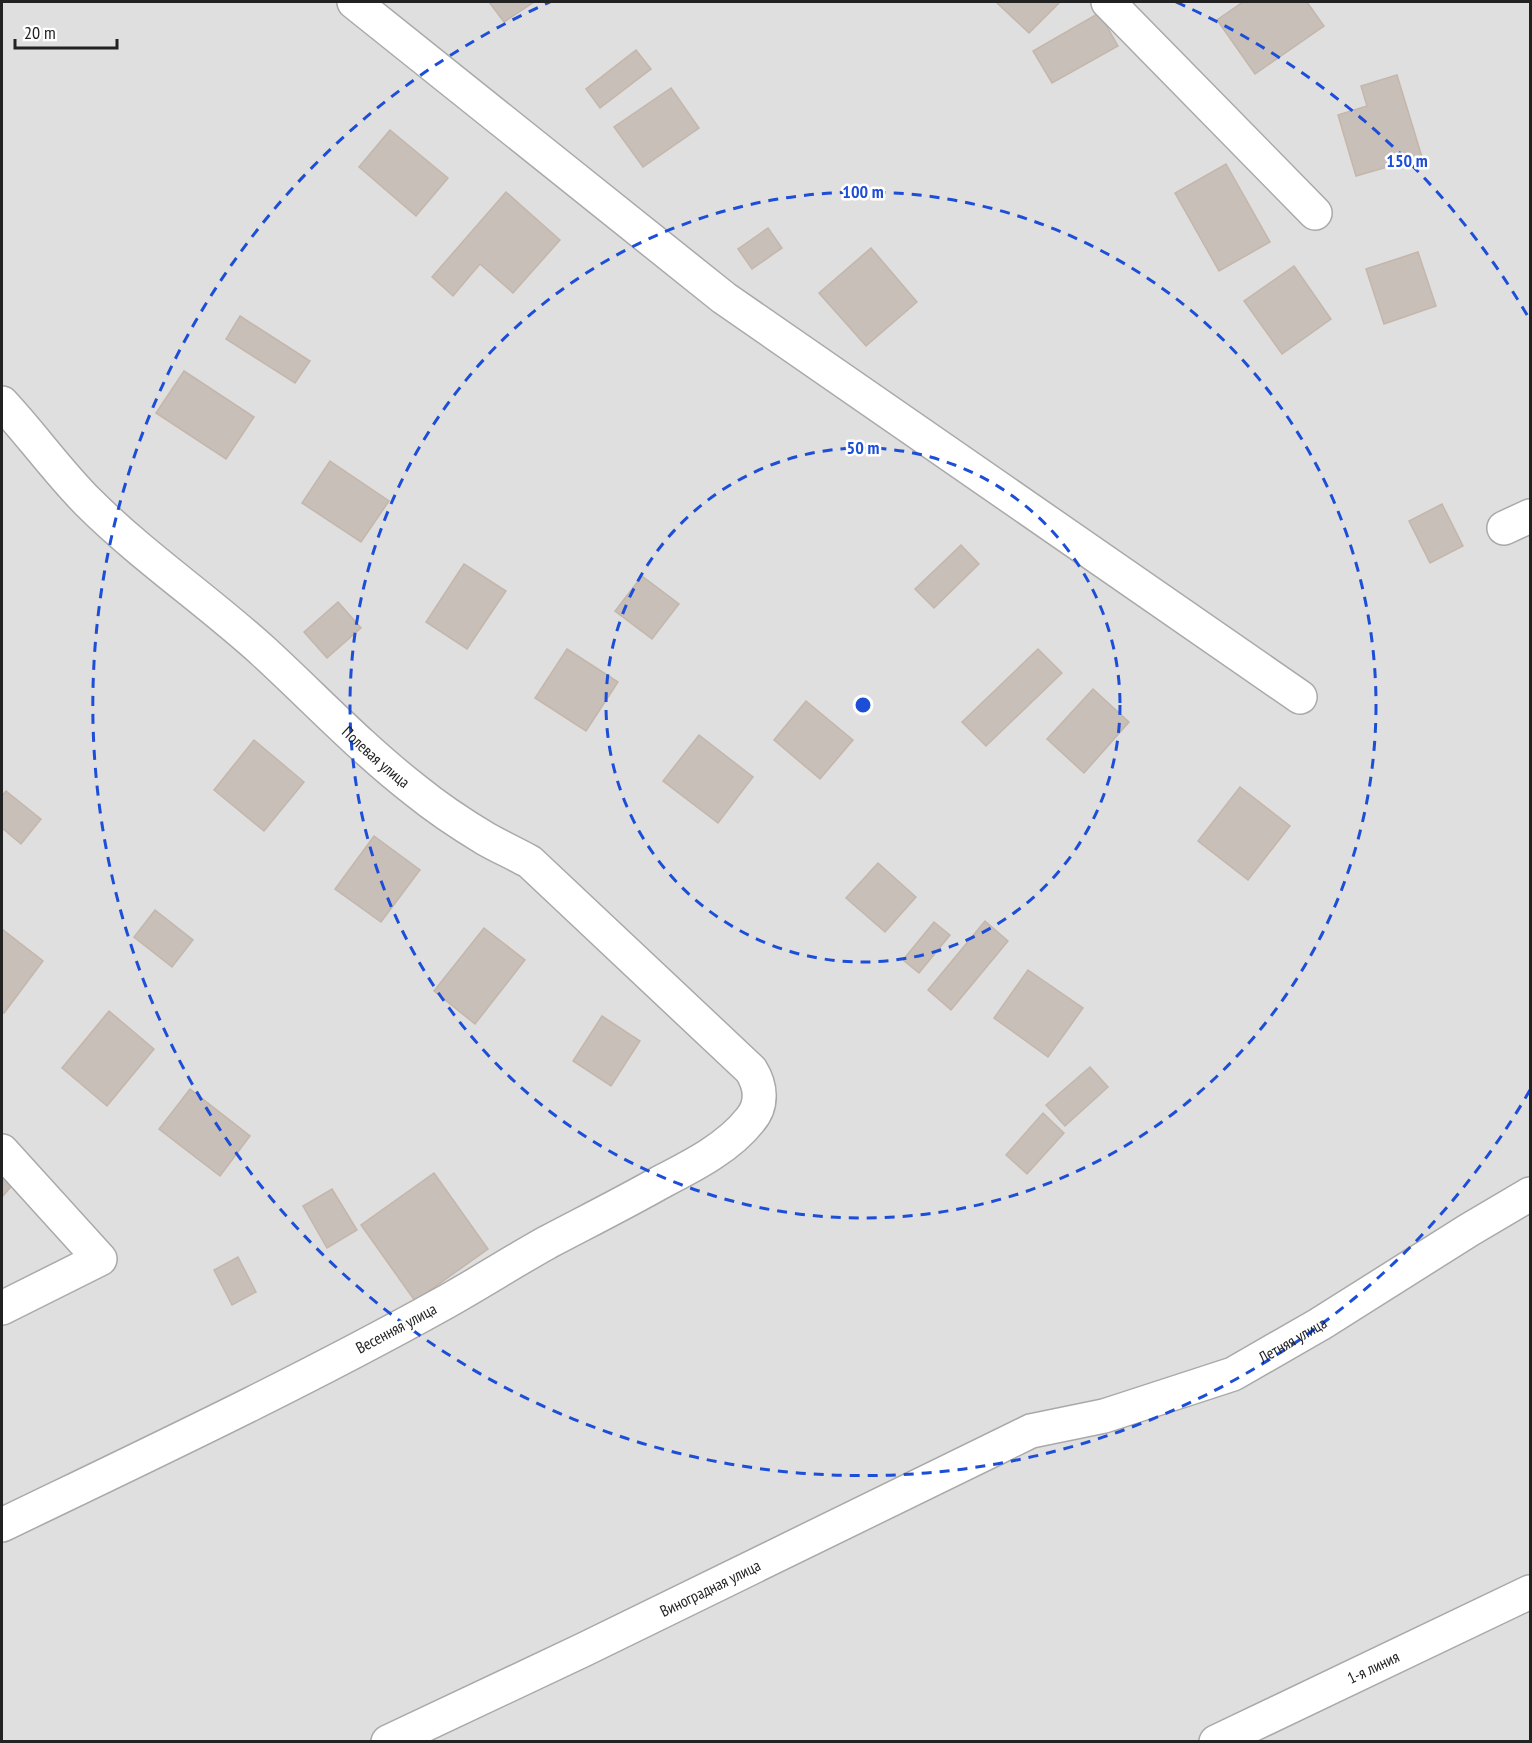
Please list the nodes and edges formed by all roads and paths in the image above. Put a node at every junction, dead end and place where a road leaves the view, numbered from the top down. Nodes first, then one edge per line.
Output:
1 (354, 2) edge
2 (1108, 2) edge
3 (1315, 213) dead end
4 (2, 403) edge
5 (1300, 698) dead end
6 (759, 1094) joint
7 (2, 1151) edge
8 (1530, 1194) edge
9 (2, 1308) edge
10 (1031, 1431) joint
11 (2, 1525) edge
12 (1530, 1592) edge
13 (387, 1742) edge
14 (1216, 1742) edge

1 - 5 street
2 - 3 street
4 - 6 street, Полевая улица
6 - 11 street, Весенняя улица
7 - 9 street
8 - 10 street, Летняя улица
10 - 13 street, Виноградная улица
12 - 14 street, 1-я линия

